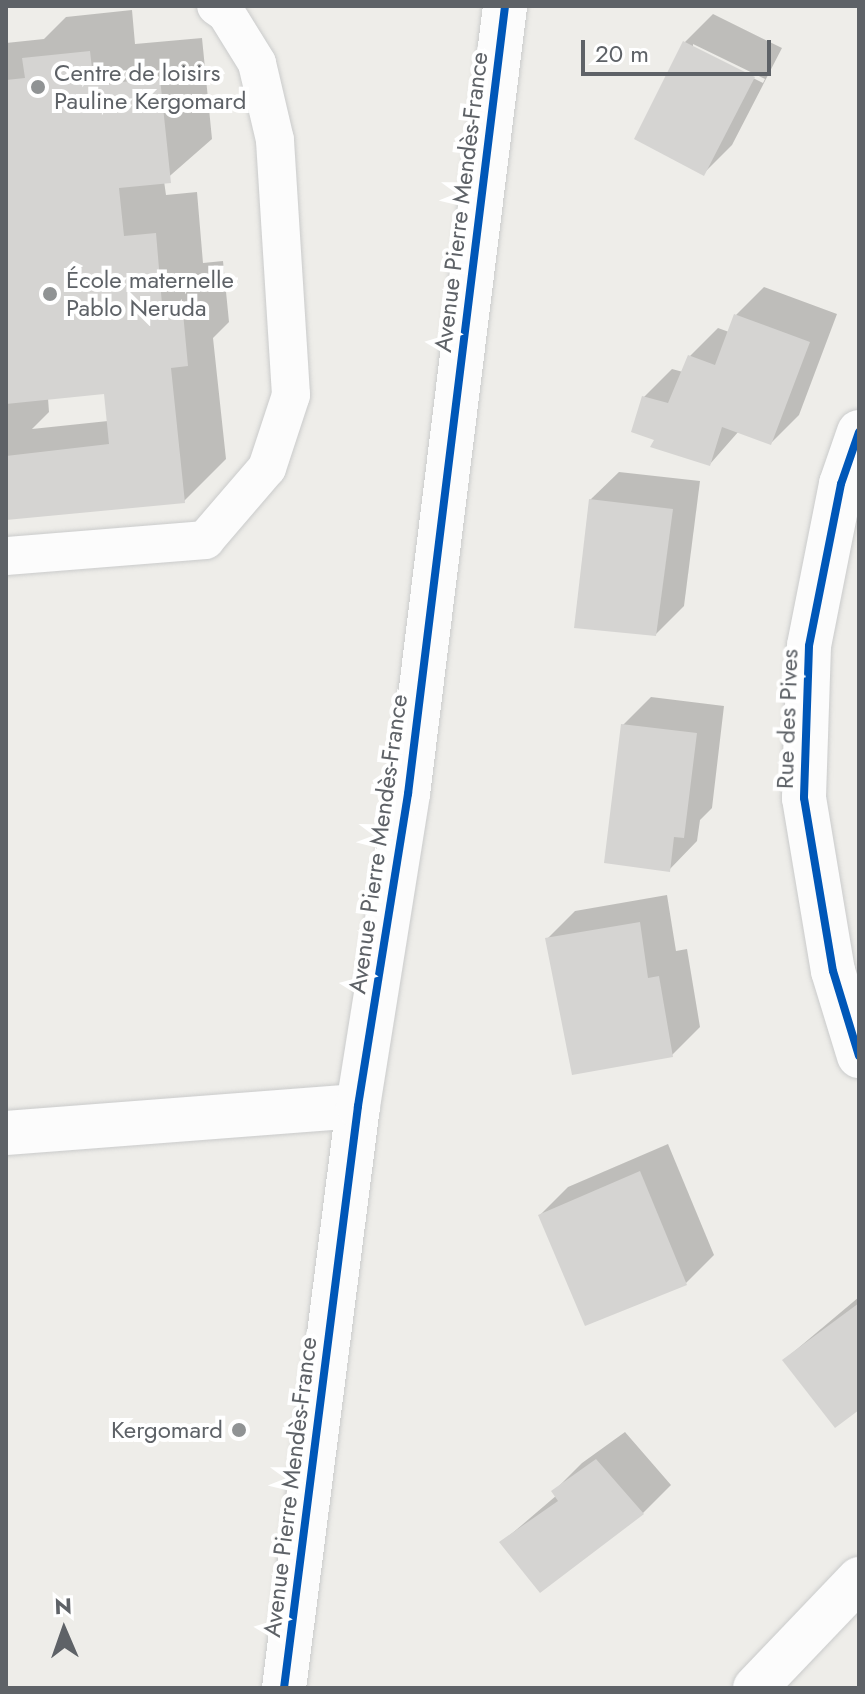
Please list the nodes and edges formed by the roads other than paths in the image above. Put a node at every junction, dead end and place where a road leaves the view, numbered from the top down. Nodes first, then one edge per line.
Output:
1 (216, 6) edge
2 (505, 6) edge
3 (859, 432) edge
4 (6, 556) edge
5 (859, 1056) edge
6 (358, 1106) junction
7 (6, 1133) edge
8 (859, 1579) edge
9 (284, 1688) edge
10 (755, 1688) edge

1 - 4 lane
2 - 6 street, Avenue Pierre Mendès-France
3 - 5 street, Rue des Pives
6 - 7 street
6 - 9 street, Avenue Pierre Mendès-France
8 - 10 street

